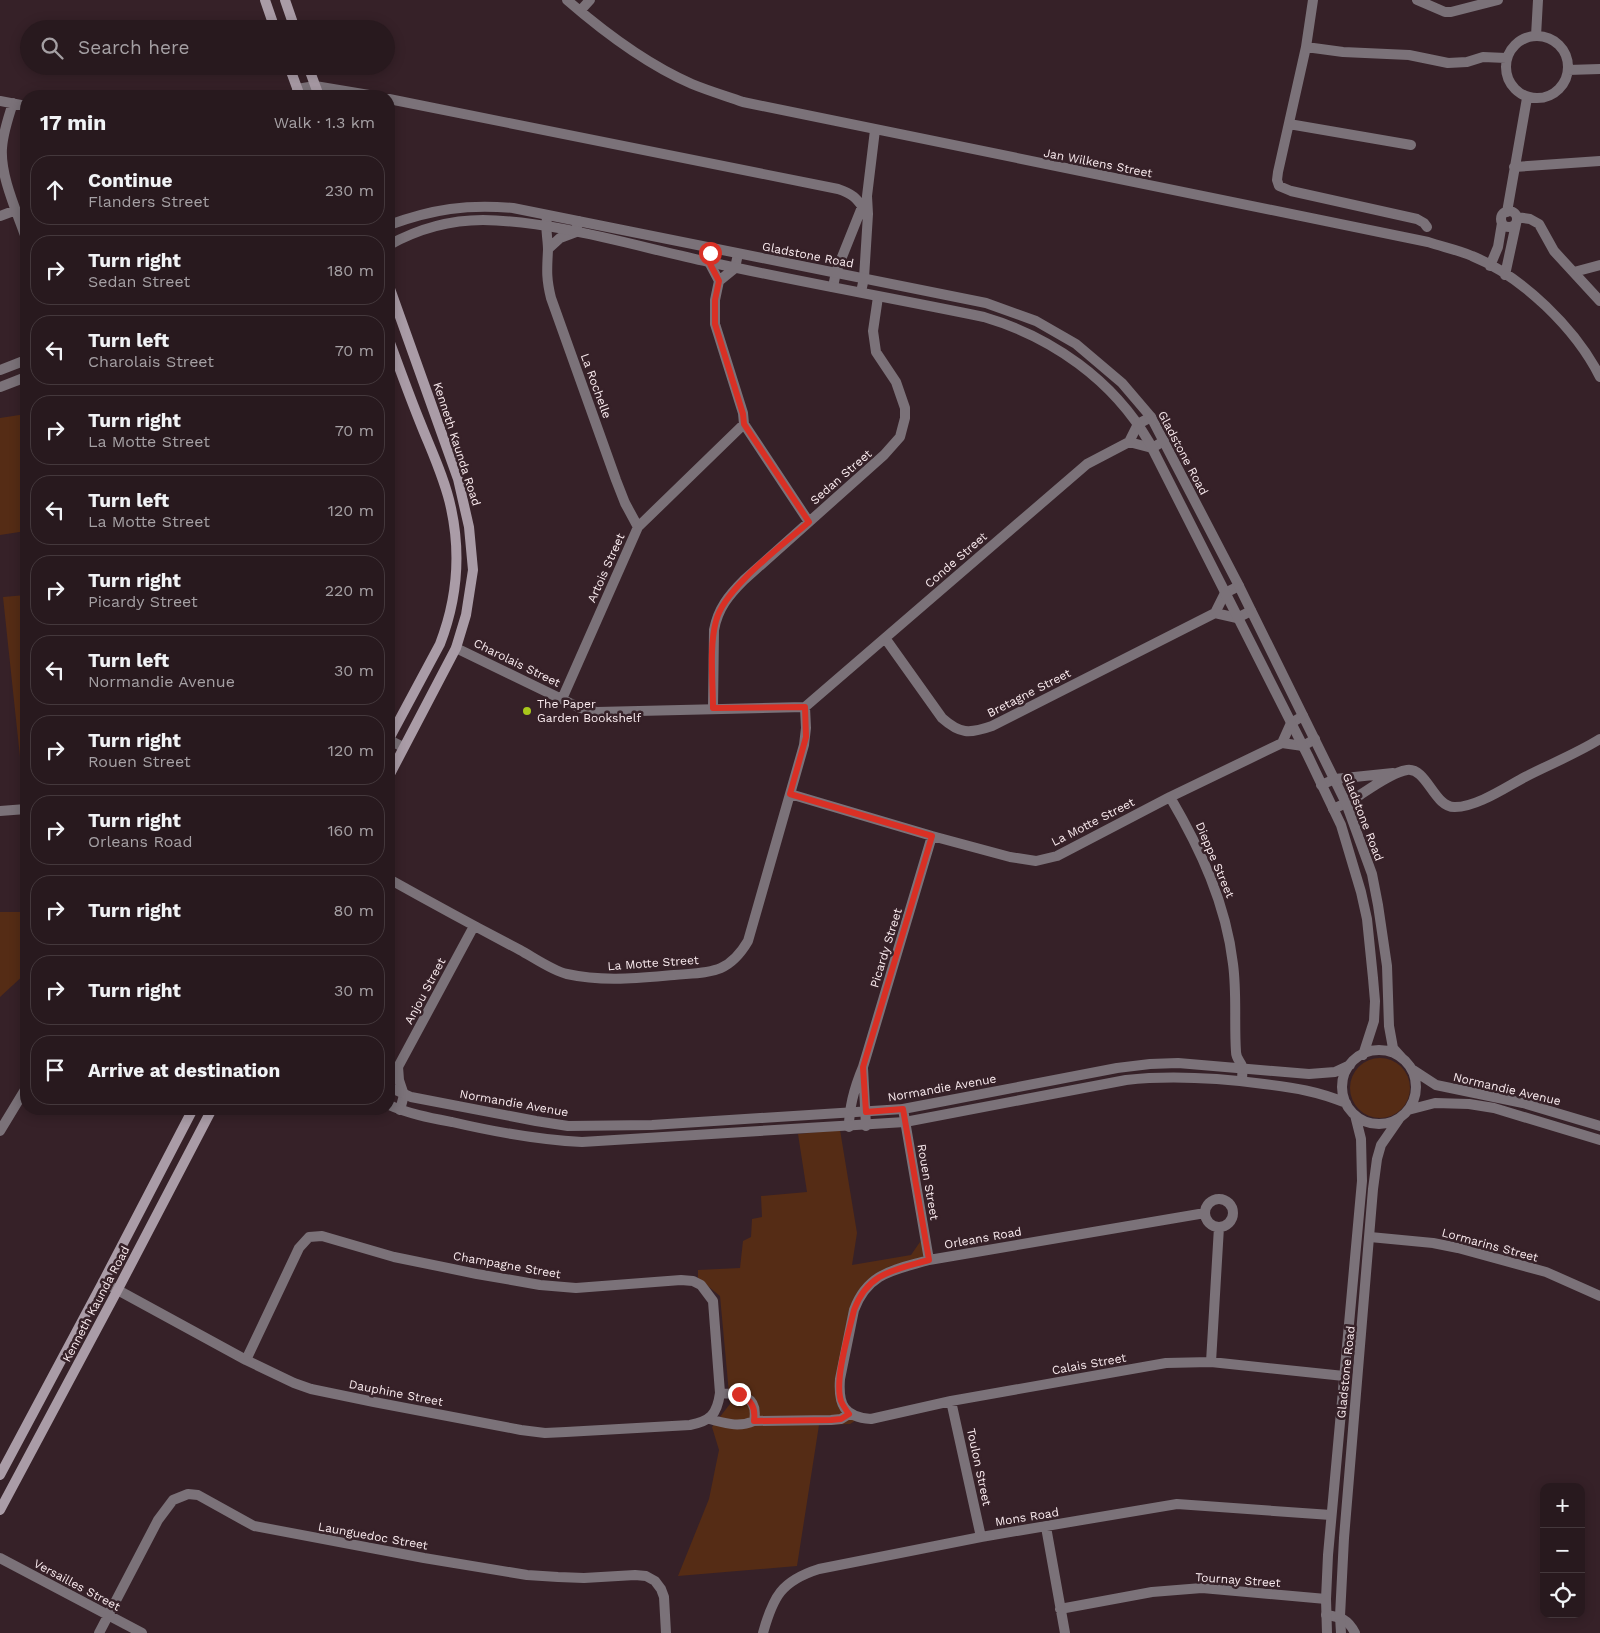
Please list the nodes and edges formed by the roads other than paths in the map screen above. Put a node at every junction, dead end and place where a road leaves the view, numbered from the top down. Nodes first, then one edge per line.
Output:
1 (265, 0) edge
2 (285, 0) edge
3 (567, 0) edge
4 (590, 0) edge
5 (1313, 0) edge
6 (1417, 0) edge
7 (1498, 0) edge
8 (1538, 0) edge
9 (580, 11) junction
10 (272, 20) edge
11 (292, 20) edge
12 (1536, 36) junction
13 (1306, 47) junction
14 (1506, 58) junction
15 (1600, 69) edge
16 (1568, 70) junction
17 (292, 75) edge
18 (311, 75) edge
19 (315, 86) junction
20 (298, 90) edge
21 (304, 90) edge
22 (317, 90) edge
23 (339, 90) edge
24 (1527, 98) junction
25 (395, 100) edge
26 (0, 101) edge
27 (13, 103) junction
28 (20, 105) edge
29 (1290, 124) junction
30 (875, 130) junction
31 (1412, 145) dead end
32 (1600, 161) edge
33 (1514, 167) junction
34 (16, 210) junction
35 (865, 210) junction
36 (1507, 212) junction
37 (548, 215) junction
38 (0, 216) edge
39 (20, 221) edge
40 (578, 221) junction
41 (1517, 221) junction
42 (395, 222) edge
43 (1502, 223) junction
44 (546, 226) junction
45 (1427, 227) dead end
46 (576, 232) junction
47 (395, 242) edge
48 (711, 248) junction
49 (548, 249) junction
50 (738, 254) junction
51 (709, 262) junction
52 (1600, 265) edge
53 (1490, 266) junction
54 (735, 268) junction
55 (836, 272) junction
56 (1574, 272) junction
57 (1505, 275) junction
58 (864, 278) junction
59 (719, 281) junction
60 (897, 284) junction
61 (832, 288) junction
62 (861, 292) junction
63 (878, 297) junction
64 (894, 300) junction
65 (1600, 301) edge
66 (395, 303) edge
67 (395, 356) edge
68 (20, 362) edge
69 (0, 370) edge
70 (1600, 377) edge
71 (20, 379) edge
72 (0, 387) edge
73 (1151, 417) junction
74 (744, 424) junction
75 (1138, 424) junction
76 (440, 431) junction
77 (426, 438) junction
78 (1164, 441) junction
79 (1129, 442) junction
80 (1152, 448) junction
81 (809, 522) junction
82 (638, 527) junction
83 (1239, 586) junction
84 (1225, 593) junction
85 (1251, 611) junction
86 (1215, 613) junction
87 (1237, 618) junction
88 (885, 638) junction
89 (456, 648) junction
90 (562, 699) junction
91 (805, 707) junction
92 (713, 708) junction
93 (1303, 716) junction
94 (1291, 724) junction
95 (395, 728) edge
96 (1315, 739) junction
97 (1600, 739) edge
98 (395, 742) edge
99 (1282, 743) junction
100 (1303, 746) junction
101 (403, 747) junction
102 (395, 764) edge
103 (1399, 772) junction
104 (1335, 779) junction
105 (1322, 785) junction
106 (790, 794) junction
107 (1170, 797) junction
108 (1346, 803) junction
109 (20, 809) edge
110 (1333, 809) junction
111 (0, 811) edge
112 (932, 836) junction
113 (395, 882) edge
114 (474, 926) junction
115 (1363, 1054) junction
116 (1236, 1056) junction
117 (1402, 1058) junction
118 (1350, 1065) junction
119 (1226, 1066) junction
120 (863, 1067) junction
121 (395, 1068) edge
122 (1242, 1068) junction
123 (1412, 1070) junction
124 (395, 1072) edge
125 (1224, 1080) junction
126 (1242, 1081) junction
127 (395, 1090) edge
128 (404, 1095) junction
129 (20, 1098) edge
130 (1346, 1103) junction
131 (395, 1108) edge
132 (903, 1109) junction
133 (400, 1110) junction
134 (1408, 1110) junction
135 (866, 1112) junction
136 (849, 1113) junction
137 (190, 1115) edge
138 (209, 1115) edge
139 (1355, 1115) junction
140 (1399, 1119) junction
141 (536, 1121) junction
142 (905, 1122) junction
143 (866, 1126) junction
144 (1600, 1126) edge
145 (849, 1127) junction
146 (0, 1131) edge
147 (533, 1138) junction
148 (1600, 1140) edge
149 (1205, 1213) junction
150 (1358, 1226) junction
151 (1219, 1227) junction
152 (1370, 1232) junction
153 (1356, 1246) junction
154 (1369, 1248) junction
155 (929, 1260) junction
156 (104, 1282) junction
157 (117, 1291) junction
158 (1600, 1296) edge
159 (246, 1360) junction
160 (1210, 1362) junction
161 (1345, 1365) junction
162 (1359, 1366) junction
163 (1344, 1376) junction
164 (1343, 1388) junction
165 (1356, 1388) junction
166 (720, 1394) junction
167 (951, 1401) junction
168 (847, 1411) junction
169 (709, 1418) junction
170 (754, 1421) junction
171 (0, 1475) edge
172 (1332, 1505) junction
173 (1346, 1505) junction
174 (0, 1510) edge
175 (1331, 1516) junction
176 (1046, 1527) junction
177 (1330, 1528) junction
178 (1344, 1529) junction
179 (981, 1537) junction
180 (0, 1558) edge
181 (1326, 1587) junction
182 (1342, 1588) junction
183 (1326, 1599) junction
184 (1060, 1609) junction
185 (1326, 1615) junction
186 (108, 1616) junction
187 (1340, 1616) junction
188 (99, 1633) edge
189 (142, 1633) edge
190 (666, 1633) edge
191 (763, 1633) edge
192 (1065, 1633) edge
193 (1327, 1633) edge
194 (1341, 1633) edge
195 (1355, 1633) edge

1 - 10 main road
2 - 11 main road
3 - 9 street, Jan Wilkens Street
4 - 9 street
5 - 13 street
6 - 7 street
8 - 12 street
9 - 30 street, Jan Wilkens Street
12 - 14 street
12 - 16 street
13 - 14 street
13 - 29 street
14 - 24 street
15 - 16 street
16 - 24 street
17 - 20 main road
18 - 19 main road
19 - 21 street
19 - 22 main road
19 - 23 street
24 - 33 street
25 - 35 street
26 - 27 street
27 - 28 street
27 - 34 street
29 - 31 street
29 - 45 street
30 - 35 street
30 - 53 street, Jan Wilkens Street
32 - 33 street
33 - 36 street
34 - 38 street
34 - 39 street
35 - 55 street
35 - 58 street
36 - 41 street
36 - 43 street
37 - 40 street, Gladstone Road
37 - 42 street, Gladstone Road
37 - 44 street, La Rochelle
40 - 46 street
40 - 48 street, Gladstone Road
41 - 43 street
41 - 56 street
41 - 57 street
43 - 53 street
44 - 46 street, Gladstone Road
44 - 47 street, Gladstone Road
44 - 49 street, La Rochelle
46 - 49 street
46 - 51 street, Gladstone Road
48 - 50 street, Gladstone Road
48 - 51 street
49 - 82 street, La Rochelle
50 - 54 street
50 - 55 street, Gladstone Road
51 - 54 street, Gladstone Road
51 - 59 street
52 - 56 street
53 - 57 street, Jan Wilkens Street
54 - 59 street
54 - 61 street, Gladstone Road
55 - 58 street, Gladstone Road
55 - 61 street
56 - 65 street
57 - 70 street, Jan Wilkens Street
58 - 60 street, Gladstone Road
58 - 62 street
59 - 74 street
60 - 64 street
60 - 73 street, Gladstone Road
61 - 62 street, Gladstone Road
62 - 63 street, Gladstone Road
63 - 64 street, Gladstone Road
63 - 81 street, Sedan Street
64 - 75 street, Gladstone Road
66 - 76 main road, Kenneth Kaunda Road
67 - 77 main road, Kenneth Kaunda Road
68 - 69 street
71 - 72 street
73 - 75 street
73 - 78 street, Gladstone Road
74 - 81 street
74 - 82 street, Artois Street
75 - 79 street
75 - 80 street, Gladstone Road
76 - 77 main road
76 - 89 main road, Kenneth Kaunda Road
77 - 95 main road, Kenneth Kaunda Road
78 - 80 street
78 - 83 street, Gladstone Road
79 - 80 street
79 - 88 street, Conde Street
80 - 84 street, Gladstone Road
81 - 92 street, Sedan Street
82 - 90 street, Artois Street
83 - 84 street
83 - 85 street, Gladstone Road
84 - 86 street
84 - 87 street, Gladstone Road
85 - 87 street
85 - 93 street, Gladstone Road
86 - 87 street
86 - 88 street, Bretagne Street
87 - 94 street, Gladstone Road
88 - 91 street, Conde Street
89 - 90 street, Charolais Street
89 - 101 main road, Kenneth Kaunda Road
90 - 92 street, Charolais Street
91 - 92 street, Charolais Street
91 - 106 street, La Motte Street
93 - 94 street
93 - 96 street, Gladstone Road
94 - 99 street
94 - 100 street, Gladstone Road
96 - 100 street
96 - 104 street, Gladstone Road
97 - 103 street
98 - 101 street
99 - 100 street
99 - 107 street, La Motte Street
100 - 105 street, Gladstone Road
101 - 102 main road, Kenneth Kaunda Road
103 - 104 street
103 - 108 street
104 - 105 street
104 - 108 street, Gladstone Road
105 - 110 street, Gladstone Road
106 - 112 street, La Motte Street
106 - 114 street, La Motte Street
107 - 112 street, La Motte Street
107 - 116 street, Dieppe Street
108 - 110 street
108 - 117 street, Gladstone Road
109 - 111 street
110 - 115 street, Gladstone Road
112 - 120 street, Picardy Street
113 - 114 street, La Motte Street
114 - 121 street, Anjou Street
115 - 117 street
115 - 118 street
116 - 119 street
116 - 122 street, Dieppe Street
117 - 123 street
118 - 122 street, Normandie Avenue
118 - 130 street
119 - 122 street, Normandie Avenue
119 - 125 street
119 - 132 street, Normandie Avenue
120 - 135 street, Picardy Street
120 - 136 street, Picardy Street
122 - 126 street, Dieppe Street
123 - 134 street
123 - 144 street, Normandie Avenue
124 - 128 street, Anjou Street
125 - 126 street
125 - 142 street
126 - 130 street
127 - 128 street, Normandie Avenue
128 - 133 street, Anjou Street
128 - 141 street, Normandie Avenue
129 - 146 street
130 - 139 street
131 - 133 street
132 - 135 street, Normandie Avenue
132 - 142 street, Rouen Street
133 - 147 street
134 - 140 street
134 - 148 street, Normandie Avenue
135 - 136 street, Normandie Avenue
135 - 143 street, Picardy Street
136 - 141 street, Normandie Avenue
136 - 145 street, Picardy Street
137 - 156 main road, Kenneth Kaunda Road
138 - 157 main road, Kenneth Kaunda Road
139 - 140 street
139 - 150 street, Gladstone Road
140 - 152 street, Gladstone Road
141 - 147 street
142 - 143 street
142 - 155 street, Rouen Street
143 - 145 street
145 - 147 street
149 - 151 street
149 - 151 street
149 - 155 street, Orleans Road
150 - 152 street, Lormarins Street
150 - 153 street, Gladstone Road
151 - 160 street
152 - 154 street, Gladstone Road
152 - 158 street, Lormarins Street
153 - 154 street
153 - 161 street, Gladstone Road
154 - 162 street, Gladstone Road
155 - 168 street, Orleans Road
156 - 157 street, Dauphine Street
156 - 171 main road, Kenneth Kaunda Road
157 - 159 street, Dauphine Street
157 - 174 main road, Kenneth Kaunda Road
159 - 166 street, Champagne Street
159 - 169 street, Dauphine Street
160 - 163 street, Calais Street
160 - 167 street, Calais Street
161 - 162 street
161 - 163 street, Gladstone Road
162 - 165 street, Gladstone Road
163 - 164 street, Gladstone Road
164 - 165 street
164 - 172 street, Gladstone Road
165 - 173 street, Gladstone Road
166 - 169 street, Champagne Street
166 - 170 street
167 - 168 street, Calais Street
167 - 179 street, Toulon Street
168 - 170 street
169 - 170 street
172 - 173 street
172 - 175 street, Gladstone Road
173 - 178 street, Gladstone Road
175 - 176 street, Mons Road
175 - 177 street, Gladstone Road
176 - 179 street, Mons Road
176 - 184 street
177 - 178 street
177 - 181 street, Gladstone Road
178 - 182 street, Gladstone Road
179 - 191 street, Mons Road
180 - 186 street, Versailles Street
181 - 182 street
181 - 183 street, Gladstone Road
182 - 187 street, Gladstone Road
183 - 184 street, Tournay Street
183 - 185 street, Gladstone Road
184 - 192 street
185 - 187 street
185 - 193 street, Gladstone Road
186 - 188 street
186 - 189 street, Versailles Street
186 - 190 street, Launguedoc Street
187 - 194 street, Gladstone Road
187 - 195 street

